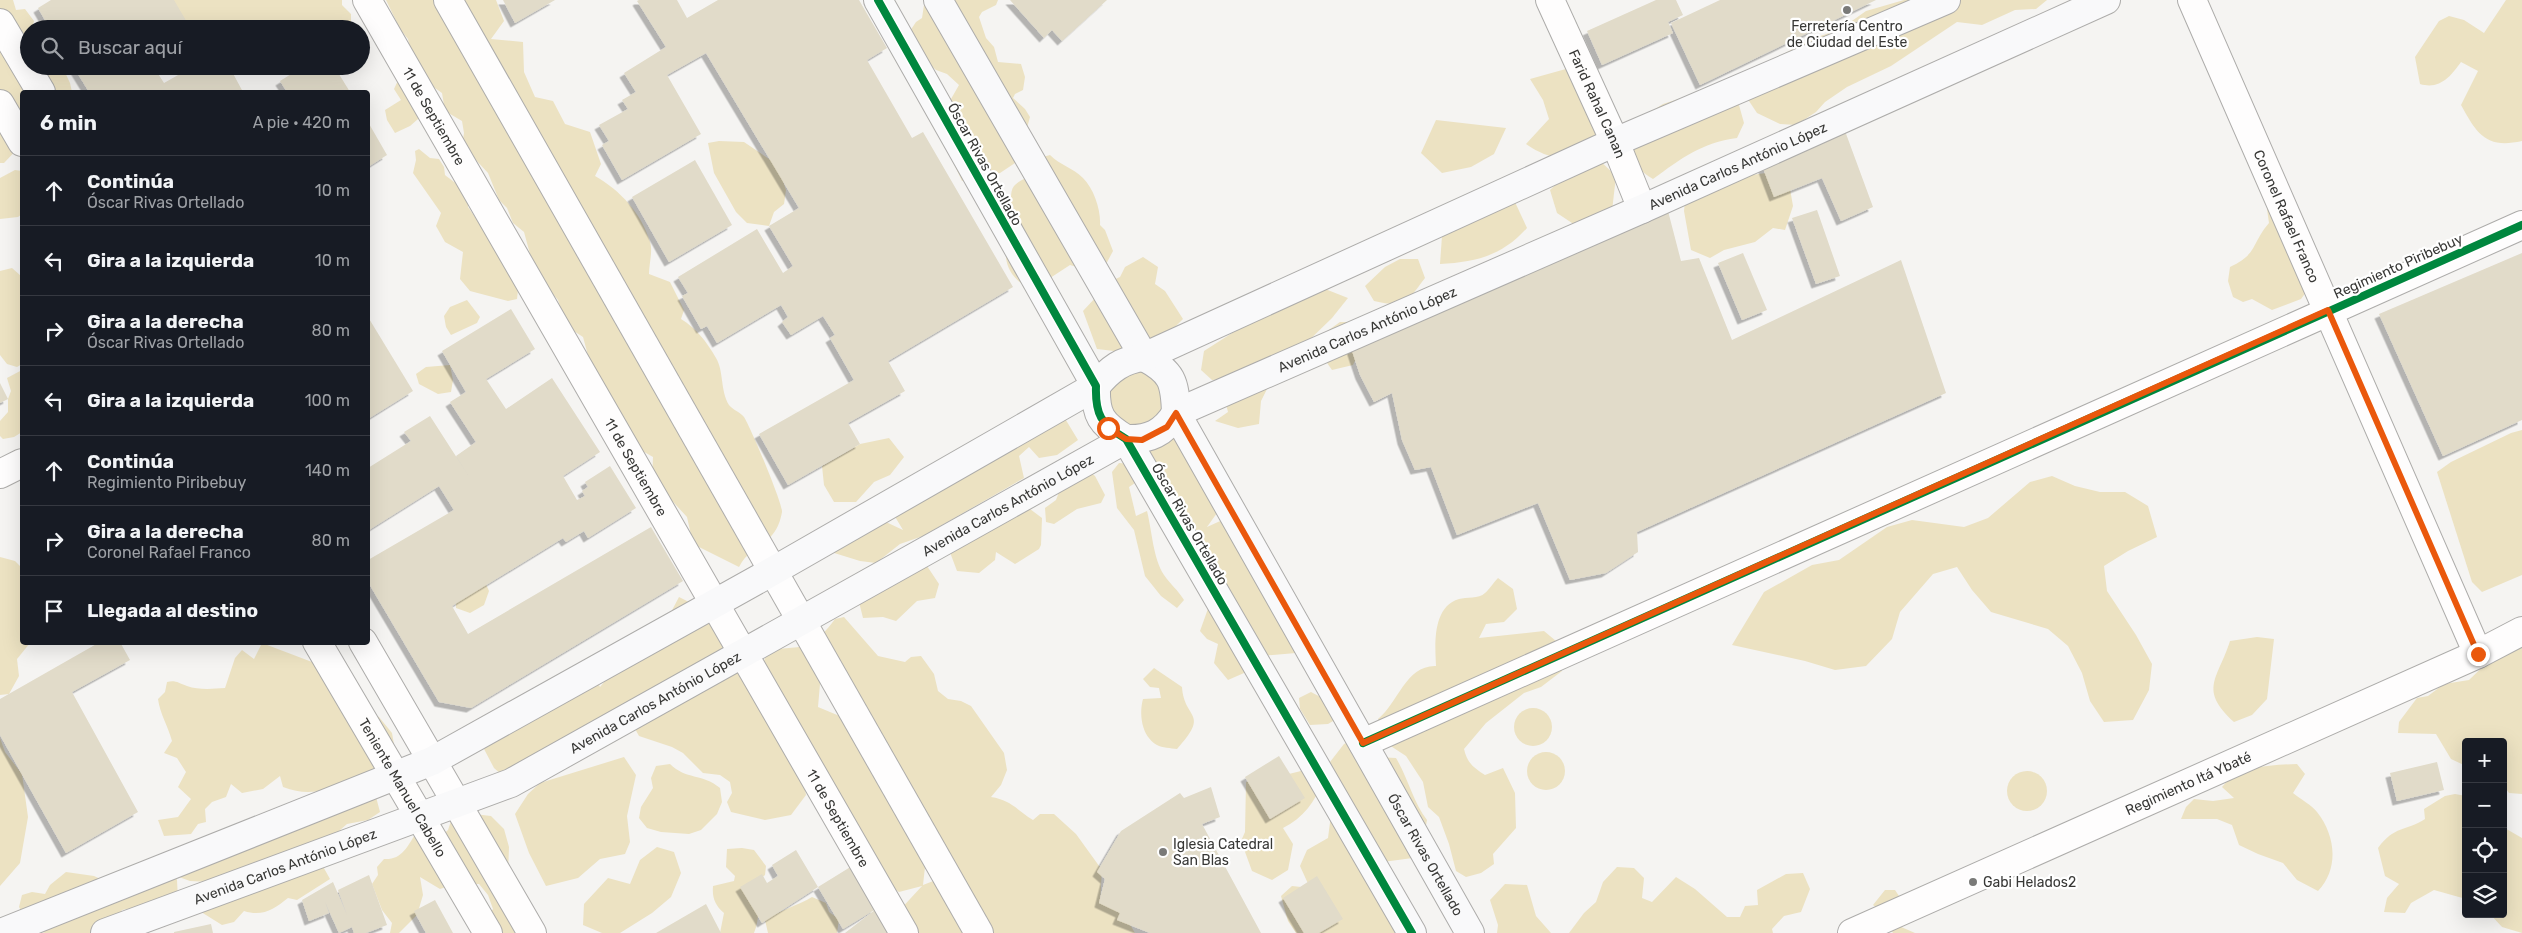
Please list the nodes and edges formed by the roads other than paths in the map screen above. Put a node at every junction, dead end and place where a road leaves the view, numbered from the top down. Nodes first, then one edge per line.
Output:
1 (368, 0) edge
2 (448, 0) edge
3 (878, 0) edge
4 (938, 0) edge
5 (1550, 0) edge
6 (1946, 0) edge
7 (2106, 0) edge
8 (2192, 0) edge
9 (0, 22) edge
10 (20, 56) edge
11 (31, 75) edge
12 (40, 90) edge
13 (0, 104) edge
14 (20, 139) edge
15 (1615, 142) junction
16 (1642, 208) junction
17 (2522, 225) edge
18 (2328, 310) junction
19 (1144, 357) junction
20 (1096, 386) junction
21 (1176, 413) junction
22 (1126, 439) junction
23 (20, 464) edge
24 (0, 474) edge
25 (773, 571) junction
26 (715, 604) junction
27 (801, 620) junction
28 (2522, 631) edge
29 (319, 645) edge
30 (365, 645) edge
31 (743, 653) junction
32 (2478, 654) junction
33 (1363, 743) junction
34 (432, 761) junction
35 (395, 775) junction
36 (458, 805) junction
37 (420, 818) junction
38 (1, 933) edge
39 (104, 933) edge
40 (488, 933) edge
41 (532, 933) edge
42 (904, 933) edge
43 (979, 933) edge
44 (1412, 933) edge
45 (1470, 933) edge
46 (1852, 933) edge

1 - 26 street, 11 de Septiembre
2 - 25 street
3 - 20 main road, Óscar Rivas Ortellado
4 - 19 main road, Óscar Rivas Ortellado
5 - 15 street, Farid Rahal Canan
6 - 15 main road
7 - 16 main road, Avenida Carlos António López
8 - 18 street, Coronel Rafael Franco
9 - 10 street
11 - 12 street
13 - 14 street
15 - 16 street, Farid Rahal Canan
15 - 19 main road
16 - 21 main road, Avenida Carlos António López
17 - 18 street, Regimiento Piribebuy
18 - 32 street, Coronel Rafael Franco
18 - 33 street, Regimiento Piribebuy
19 - 20 main road
19 - 21 main road, Óscar Rivas Ortellado
20 - 22 main road, Óscar Rivas Ortellado
20 - 25 main road
21 - 22 main road, Avenida Carlos António López
21 - 33 main road, Óscar Rivas Ortellado
22 - 27 main road, Avenida Carlos António López
22 - 44 main road, Óscar Rivas Ortellado
23 - 24 street
25 - 26 main road
25 - 27 street
26 - 31 street, 11 de Septiembre
26 - 34 main road
27 - 31 main road, Avenida Carlos António López
27 - 43 street
28 - 32 street, Regimiento Itá Ybaté
29 - 35 street, Teniente Manuel Cabello
30 - 34 street
31 - 36 main road, Avenida Carlos António López
31 - 42 street, 11 de Septiembre
32 - 46 street, Regimiento Itá Ybaté
33 - 45 main road, Óscar Rivas Ortellado
34 - 35 main road
34 - 36 street
35 - 37 street, Teniente Manuel Cabello
35 - 38 main road
36 - 37 main road, Avenida Carlos António López
36 - 41 street
37 - 39 main road, Avenida Carlos António López
37 - 40 street, Teniente Manuel Cabello

